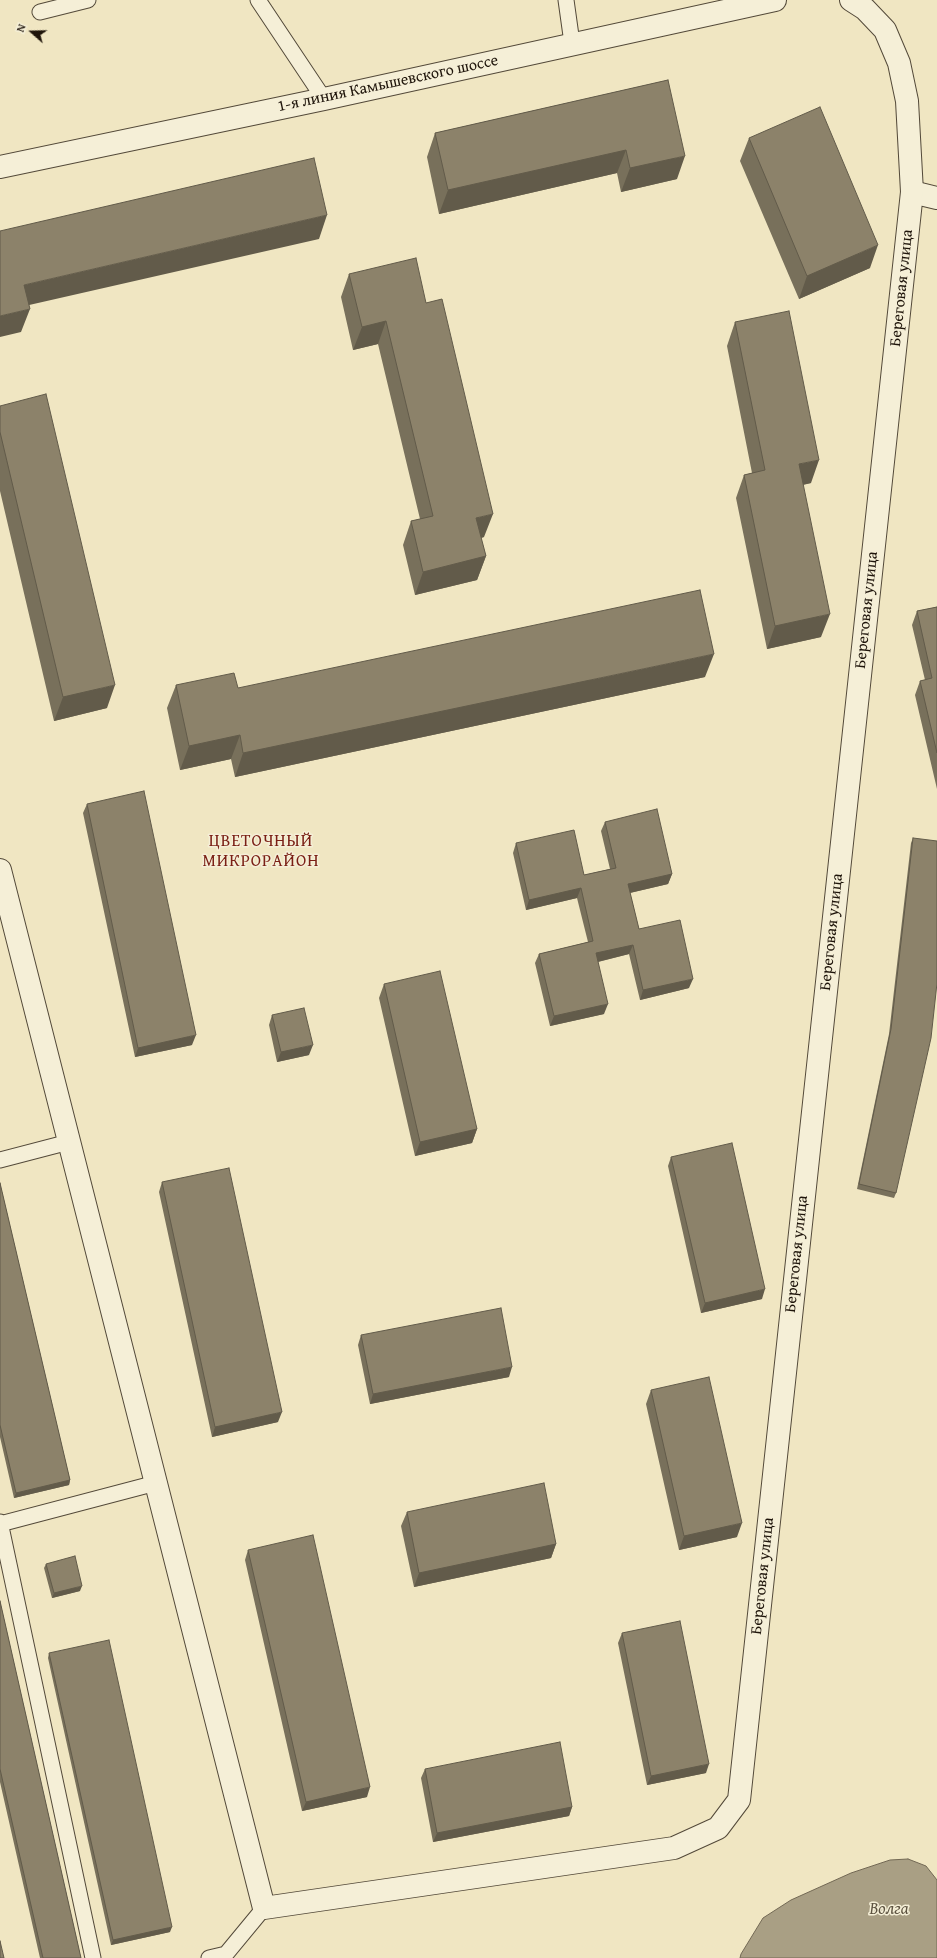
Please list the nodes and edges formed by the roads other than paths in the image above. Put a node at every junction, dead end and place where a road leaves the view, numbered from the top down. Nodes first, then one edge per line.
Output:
1 (88, 0) edge
2 (258, 0) edge
3 (566, 0) edge
4 (775, 0) edge
5 (863, 3) edge
6 (40, 12) dead end
7 (572, 43) junction
8 (324, 99) junction
9 (0, 167) edge
10 (912, 192) junction
11 (937, 198) edge
12 (0, 870) edge
13 (69, 1142) junction
14 (0, 1160) edge
15 (156, 1483) junction
16 (0, 1523) edge
17 (264, 1908) junction
18 (93, 1958) edge
19 (209, 1958) edge

1 - 6 lane
2 - 8 lane
3 - 7 lane
4 - 7 street, 1-я линия Камышевского шоссе
5 - 10 street, Береговая улица
7 - 8 street, 1-я линия Камышевского шоссе
8 - 9 street, 1-я линия Камышевского шоссе
10 - 11 street
10 - 17 street, Береговая улица
12 - 13 street
13 - 14 lane
13 - 15 street
15 - 16 lane
15 - 17 street
16 - 18 lane
17 - 19 lane

